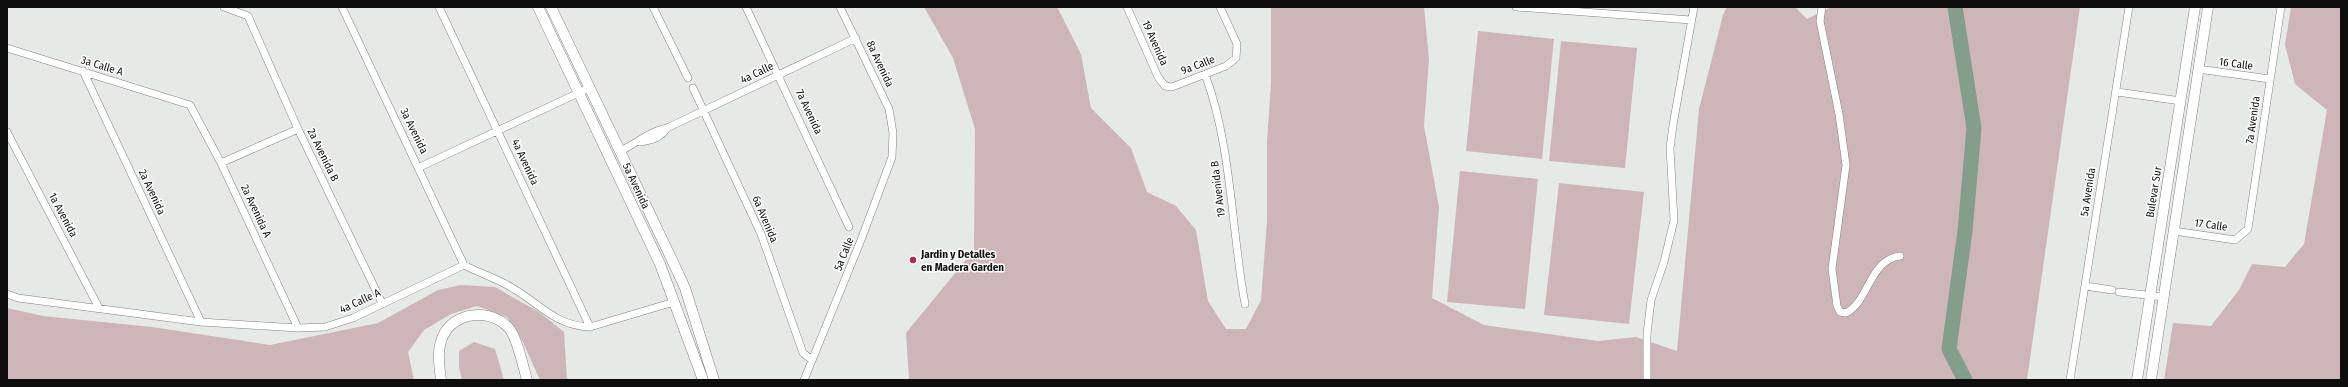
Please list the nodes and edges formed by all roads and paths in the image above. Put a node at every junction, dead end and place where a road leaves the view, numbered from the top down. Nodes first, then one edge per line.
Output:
1 (224, 7) edge
2 (342, 7) edge
3 (439, 7) edge
4 (538, 7) edge
5 (551, 7) edge
6 (654, 7) edge
7 (746, 7) edge
8 (840, 7) edge
9 (1127, 7) edge
10 (1220, 7) edge
11 (1516, 7) edge
12 (1694, 7) edge
13 (1822, 7) edge
14 (2129, 7) edge
15 (2195, 7) edge
16 (2208, 7) edge
17 (2281, 7) edge
18 (1691, 20) junction
19 (856, 38) junction
20 (7, 48) edge
21 (2198, 69) junction
22 (83, 71) junction
23 (1205, 74) junction
24 (779, 75) junction
25 (688, 78) dead end
26 (2270, 79) junction
27 (1165, 86) joint
28 (590, 88) junction
29 (693, 88) dead end
30 (579, 92) junction
31 (2117, 92) junction
32 (2181, 100) junction
33 (190, 105) joint
34 (704, 111) junction
35 (298, 129) junction
36 (498, 130) junction
37 (7, 132) edge
38 (893, 133) joint
39 (619, 152) junction
40 (221, 163) junction
41 (420, 167) junction
42 (849, 227) dead end
43 (2174, 231) junction
44 (2244, 235) joint
45 (1900, 256) dead end
46 (464, 265) junction
47 (2085, 286) junction
48 (7, 294) edge
49 (2150, 296) junction
50 (2164, 297) junction
51 (674, 302) junction
52 (382, 303) junction
53 (1245, 304) dead end
54 (99, 308) junction
55 (201, 322) junction
56 (590, 327) junction
57 (298, 328) junction
58 (812, 360) junction
59 (441, 380) edge
60 (527, 380) edge
61 (703, 380) edge
62 (714, 380) edge
63 (804, 380) edge
64 (1648, 380) edge
65 (2070, 380) edge
66 (2137, 380) edge
67 (2151, 380) edge

1 - 35 street, 2a Avenida B
2 - 41 street, 3a Avenida
3 - 36 street, 4a Avenida
4 - 30 main road, 5a Avenida
5 - 28 main road, 5a Avenida
6 - 25 street
7 - 24 street, 7a Avenida
8 - 19 street, 8a Avenida
9 - 27 street, 19 Avenida
10 - 23 street, 9a Calle
11 - 18 street
12 - 18 street
13 - 45 street
14 - 31 street, 5a Avenida
15 - 32 main road, Bulevar Sur
16 - 21 main road
17 - 26 street, 7a Avenida
18 - 64 street
19 - 24 street, 4a Calle
19 - 38 street, 8a Avenida
20 - 22 street, 3a Calle A
21 - 26 street, 16 Calle
21 - 43 main road
22 - 33 street, 3a Calle A
22 - 55 street, 2a Avenida
23 - 27 street, 9a Calle
23 - 53 street, 19 Avenida B
24 - 34 street, 4a Calle
24 - 42 street, 7a Avenida
26 - 44 street, 7a Avenida
28 - 30 street
28 - 39 main road, 5a Avenida
29 - 34 street, 6a Avenida
30 - 36 street
30 - 51 main road, 5a Avenida
31 - 32 street
31 - 47 street, 5a Avenida
32 - 49 main road, Bulevar Sur
33 - 40 street, 2a Avenida A
34 - 39 street, 4a Calle
34 - 58 street, 6a Avenida
35 - 40 street
35 - 52 street, 2a Avenida B
36 - 41 street
36 - 56 street, 4a Avenida
37 - 54 street, 1a Avenida
38 - 58 street, 5a Calle
39 - 62 main road, 5a Avenida
40 - 57 street, 2a Avenida A
41 - 46 street, 3a Avenida
43 - 44 street, 17 Calle
43 - 50 main road
46 - 52 street, 4a Calle A
46 - 56 street
47 - 49 street
47 - 65 street, 5a Avenida
48 - 54 street, 4a Calle A
49 - 50 street
49 - 66 main road, Bulevar Sur
50 - 67 main road
51 - 56 street
51 - 61 main road, 5a Avenida
52 - 57 street, 4a Calle A
54 - 55 street, 4a Calle A
55 - 57 street, 4a Calle A
58 - 63 street, 5a Calle
59 - 60 main road

